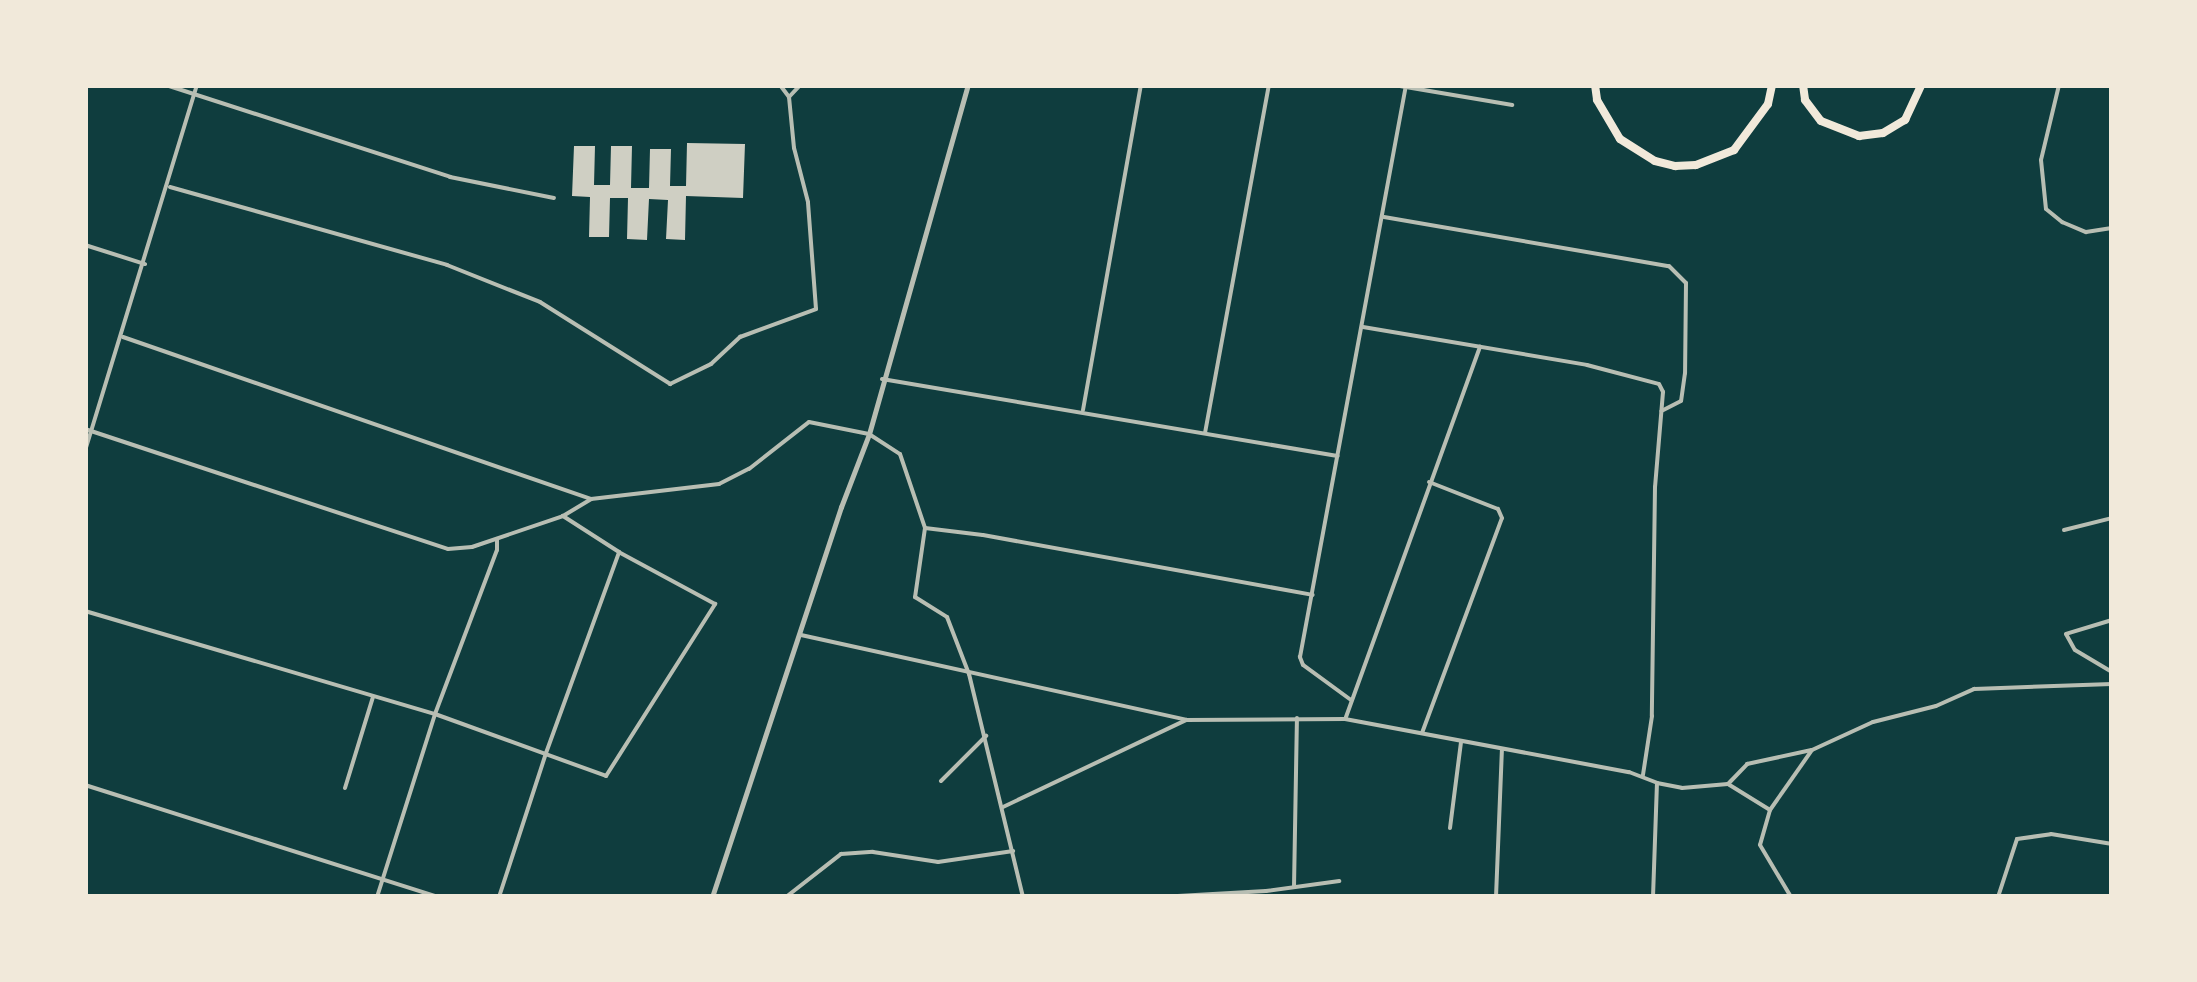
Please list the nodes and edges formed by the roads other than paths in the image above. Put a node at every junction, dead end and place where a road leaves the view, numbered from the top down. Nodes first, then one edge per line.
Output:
1 (166, 85) edge
2 (197, 85) edge
3 (780, 85) edge
4 (800, 85) edge
5 (968, 85) edge
6 (1141, 85) edge
7 (1268, 85) edge
8 (1394, 85) edge
9 (1595, 85) edge
10 (1772, 85) edge
11 (1802, 85) edge
12 (1921, 85) edge
13 (2059, 85) edge
14 (1406, 86) edge
15 (195, 94) junction
16 (789, 98) junction
17 (1512, 105) dead end
18 (170, 187) junction
19 (554, 198) dead end
20 (1384, 217) junction
21 (2112, 228) edge
22 (85, 246) edge
23 (145, 264) junction
24 (1362, 327) junction
25 (123, 337) junction
26 (1480, 346) junction
27 (882, 379) junction
28 (1083, 410) junction
29 (1661, 411) junction
30 (88, 430) edge
31 (869, 434) junction
32 (1205, 434) junction
33 (85, 451) edge
34 (1338, 456) junction
35 (1429, 482) junction
36 (590, 499) junction
37 (562, 516) junction
38 (2112, 518) edge
39 (925, 528) junction
40 (2064, 530) dead end
41 (497, 539) junction
42 (619, 552) junction
43 (1313, 595) junction
44 (85, 610) edge
45 (2112, 620) edge
46 (801, 634) junction
47 (2112, 672) edge
48 (970, 674) junction
49 (2112, 684) edge
50 (373, 696) junction
51 (1351, 700) junction
52 (434, 714) junction
53 (1297, 718) junction
54 (1345, 719) junction
55 (1186, 720) junction
56 (1422, 733) junction
57 (986, 736) junction
58 (1461, 742) junction
59 (1502, 750) junction
60 (1812, 750) junction
61 (546, 752) junction
62 (1643, 778) junction
63 (941, 781) dead end
64 (1658, 784) junction
65 (1728, 784) junction
66 (85, 785) edge
67 (345, 788) dead end
68 (1003, 806) junction
69 (1770, 810) junction
70 (1450, 828) dead end
71 (2112, 844) edge
72 (1013, 850) junction
73 (383, 878) junction
74 (1339, 881) dead end
75 (1294, 887) junction
76 (376, 897) edge
77 (439, 897) edge
78 (499, 897) edge
79 (712, 897) edge
80 (786, 897) edge
81 (1023, 897) edge
82 (1160, 897) edge
83 (1496, 897) edge
84 (1653, 897) edge
85 (1791, 897) edge
86 (1998, 897) edge

1 - 15 street
2 - 15 street
3 - 16 street
4 - 16 street
5 - 27 street
6 - 28 street
7 - 32 street
8 - 14 street
9 - 10 highway
11 - 12 highway
13 - 21 street
14 - 17 street
14 - 20 street
15 - 18 street
15 - 19 street
16 - 18 street
18 - 23 street
20 - 24 street
20 - 29 street
22 - 23 street
23 - 25 street
24 - 26 street
24 - 34 street
25 - 30 street
25 - 36 street
26 - 29 street
26 - 35 street
27 - 28 street
27 - 31 street
28 - 32 street
29 - 62 street
30 - 33 street
30 - 41 street
31 - 36 street
31 - 39 street
31 - 46 street
32 - 34 street
34 - 43 street
35 - 51 street
35 - 56 street
36 - 37 street
37 - 41 street
37 - 42 street
38 - 40 street
39 - 43 street
39 - 48 street
41 - 52 street
42 - 61 street
42 - 61 street
43 - 51 street
44 - 50 street
45 - 47 street
46 - 48 street
46 - 79 street
48 - 55 street
48 - 57 street
49 - 60 street
50 - 52 street
50 - 67 street
51 - 54 street
52 - 61 street
52 - 73 street
53 - 54 street
53 - 55 street
53 - 75 street
54 - 56 street
55 - 68 street
56 - 58 street
57 - 63 street
57 - 68 street
58 - 59 street
58 - 70 street
59 - 62 street
59 - 83 street
60 - 65 street
60 - 69 street
61 - 78 street
62 - 64 street
64 - 65 street
64 - 84 street
65 - 69 street
66 - 73 street
68 - 72 street
69 - 85 street
71 - 86 street
72 - 80 street
72 - 81 street
73 - 76 street
73 - 77 street
74 - 75 street
75 - 82 street

